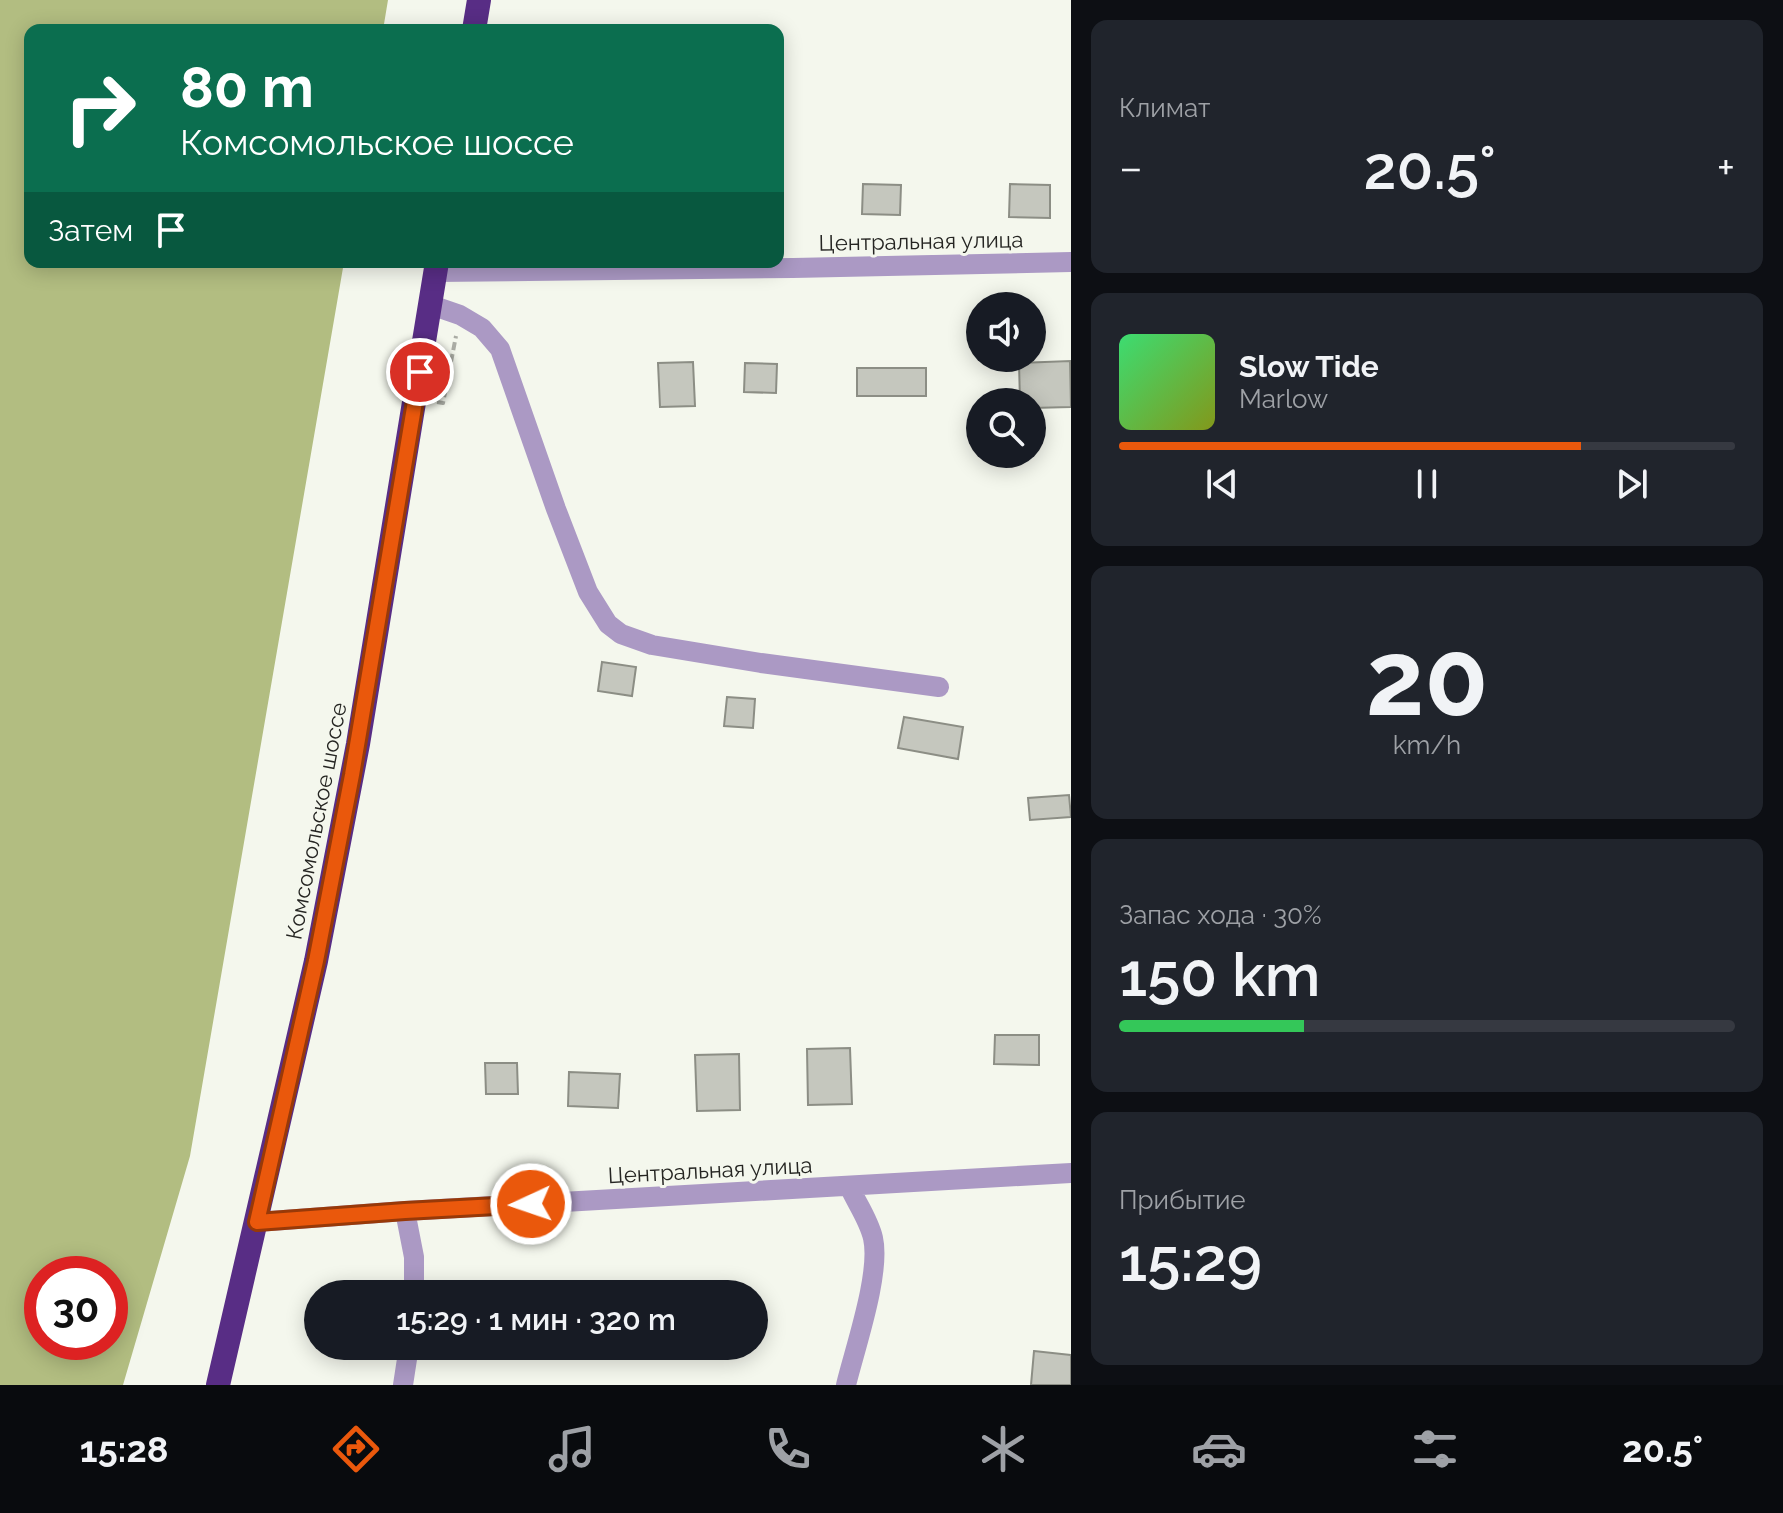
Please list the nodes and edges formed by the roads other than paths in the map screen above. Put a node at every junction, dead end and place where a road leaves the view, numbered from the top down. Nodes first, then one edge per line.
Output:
1 (479, 0) edge
2 (475, 24) edge
3 (1071, 262) edge
4 (437, 268) edge
5 (784, 268) edge
6 (431, 305) junction
7 (939, 687) dead end
8 (1071, 1173) edge
9 (849, 1186) junction
10 (405, 1211) junction
11 (257, 1222) junction
12 (414, 1280) edge
13 (407, 1360) edge
14 (218, 1385) edge
15 (403, 1385) edge
16 (846, 1385) edge

1 - 2 highway
3 - 5 street, Центральная улица
4 - 6 highway, Комсомольское шоссе
6 - 7 street
6 - 11 highway, Комсомольское шоссе
8 - 9 street, Центральная улица
9 - 10 street, Центральная улица
9 - 16 street
10 - 11 street, Центральная улица
10 - 12 street
11 - 14 highway, Комсомольское шоссе
13 - 15 street

